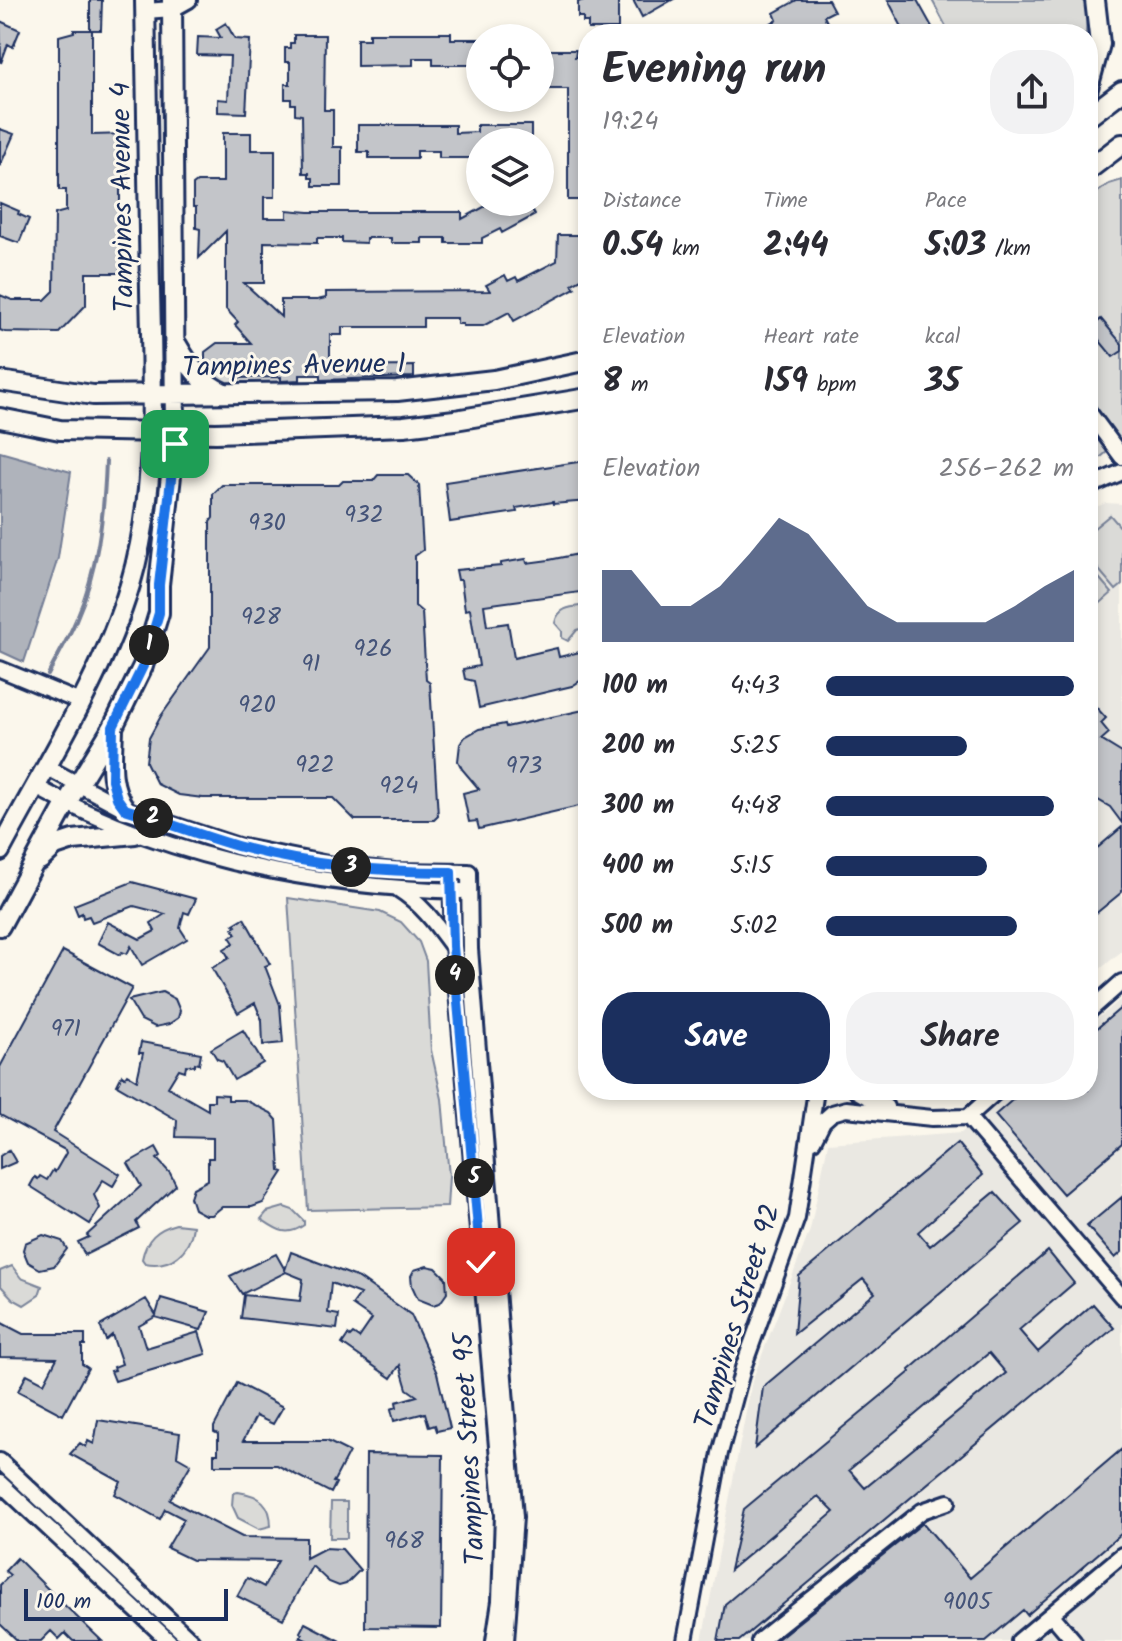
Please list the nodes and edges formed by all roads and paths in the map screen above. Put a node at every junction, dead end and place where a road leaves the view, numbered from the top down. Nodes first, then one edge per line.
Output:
1 (1095, 0) edge
2 (178, 3) edge
3 (145, 5) edge
4 (1098, 24) edge
5 (1098, 26) edge
6 (1098, 53) edge
7 (1122, 91) edge
8 (1098, 109) edge
9 (1122, 144) edge
10 (1122, 156) edge
11 (1098, 163) edge
12 (1098, 165) edge
13 (175, 342) junction
14 (578, 362) edge
15 (0, 381) edge
16 (224, 393) junction
17 (151, 394) junction
18 (176, 394) junction
19 (578, 400) edge
20 (0, 418) edge
21 (1098, 425) edge
22 (150, 432) junction
23 (175, 432) junction
24 (216, 433) junction
25 (1122, 457) edge
26 (1122, 472) edge
27 (172, 474) junction
28 (1098, 483) edge
29 (0, 669) edge
30 (80, 702) junction
31 (113, 727) junction
32 (46, 767) junction
33 (78, 785) junction
34 (34, 786) junction
35 (66, 804) junction
36 (125, 809) junction
37 (135, 834) junction
38 (0, 851) edge
39 (29, 869) junction
40 (451, 872) junction
41 (397, 888) junction
42 (453, 891) junction
43 (470, 891) junction
44 (0, 926) edge
45 (453, 946) junction
46 (1122, 982) edge
47 (1098, 1003) edge
48 (815, 1100) edge
49 (870, 1100) edge
50 (987, 1100) edge
51 (902, 1113) junction
52 (968, 1117) junction
53 (809, 1149) junction
54 (1122, 1297) edge
55 (0, 1461) edge
56 (0, 1483) edge
57 (948, 1502) dead end
58 (1122, 1555) edge
59 (1052, 1615) junction
60 (169, 1641) edge
61 (192, 1641) edge
62 (494, 1641) edge
63 (506, 1641) edge
64 (685, 1641) edge
65 (759, 1641) edge
66 (1019, 1641) edge
67 (1074, 1641) edge

1 - 4 main road
2 - 3 street
2 - 13 main road, Tampines Avenue 4
3 - 17 main road, Tampines Avenue 4
5 - 6 main road
7 - 8 main road
9 - 11 main road
10 - 12 main road
13 - 16 main road
13 - 18 main road, Tampines Avenue 4
14 - 16 main road, Tampines Avenue 1
15 - 17 main road, Tampines Avenue 1
16 - 18 main road, Tampines Avenue 1
17 - 18 main road, Tampines Avenue 1
17 - 22 main road, Tampines Avenue 4
18 - 23 main road, Tampines Avenue 4
19 - 24 main road
20 - 22 main road
21 - 25 street
22 - 23 main road
22 - 30 main road, Tampines Avenue 4
23 - 24 main road
23 - 27 main road, Tampines Avenue 4
24 - 27 main road
26 - 28 street
27 - 31 main road, Tampines Avenue 4
29 - 30 street
30 - 32 main road, Tampines Avenue 4
31 - 33 main road, Tampines Avenue 4
31 - 36 main road
32 - 33 street
32 - 34 main road, Tampines Avenue 4
33 - 35 main road, Tampines Avenue 4
33 - 36 street
34 - 35 street
34 - 38 main road, Tampines Avenue 4
35 - 37 street
35 - 39 main road, Tampines Avenue 4
36 - 40 street
37 - 39 main road
37 - 41 street
39 - 44 main road, Tampines Avenue 4
40 - 42 street, Tampines Street 95
40 - 43 street, Tampines Street 95
41 - 42 street
41 - 45 street
42 - 43 street
42 - 45 street, Tampines Street 95
43 - 63 street, Tampines Street 95
45 - 62 street, Tampines Street 95
46 - 47 street
48 - 53 street, Tampines Street 92
49 - 51 street, Tampines Street 92
50 - 52 street
51 - 52 street, Tampines Street 92
51 - 53 street, Tampines Street 92
52 - 54 street
53 - 64 street, Tampines Street 92
55 - 61 street
56 - 60 street
57 - 65 street
58 - 59 street
59 - 66 street
59 - 67 street

